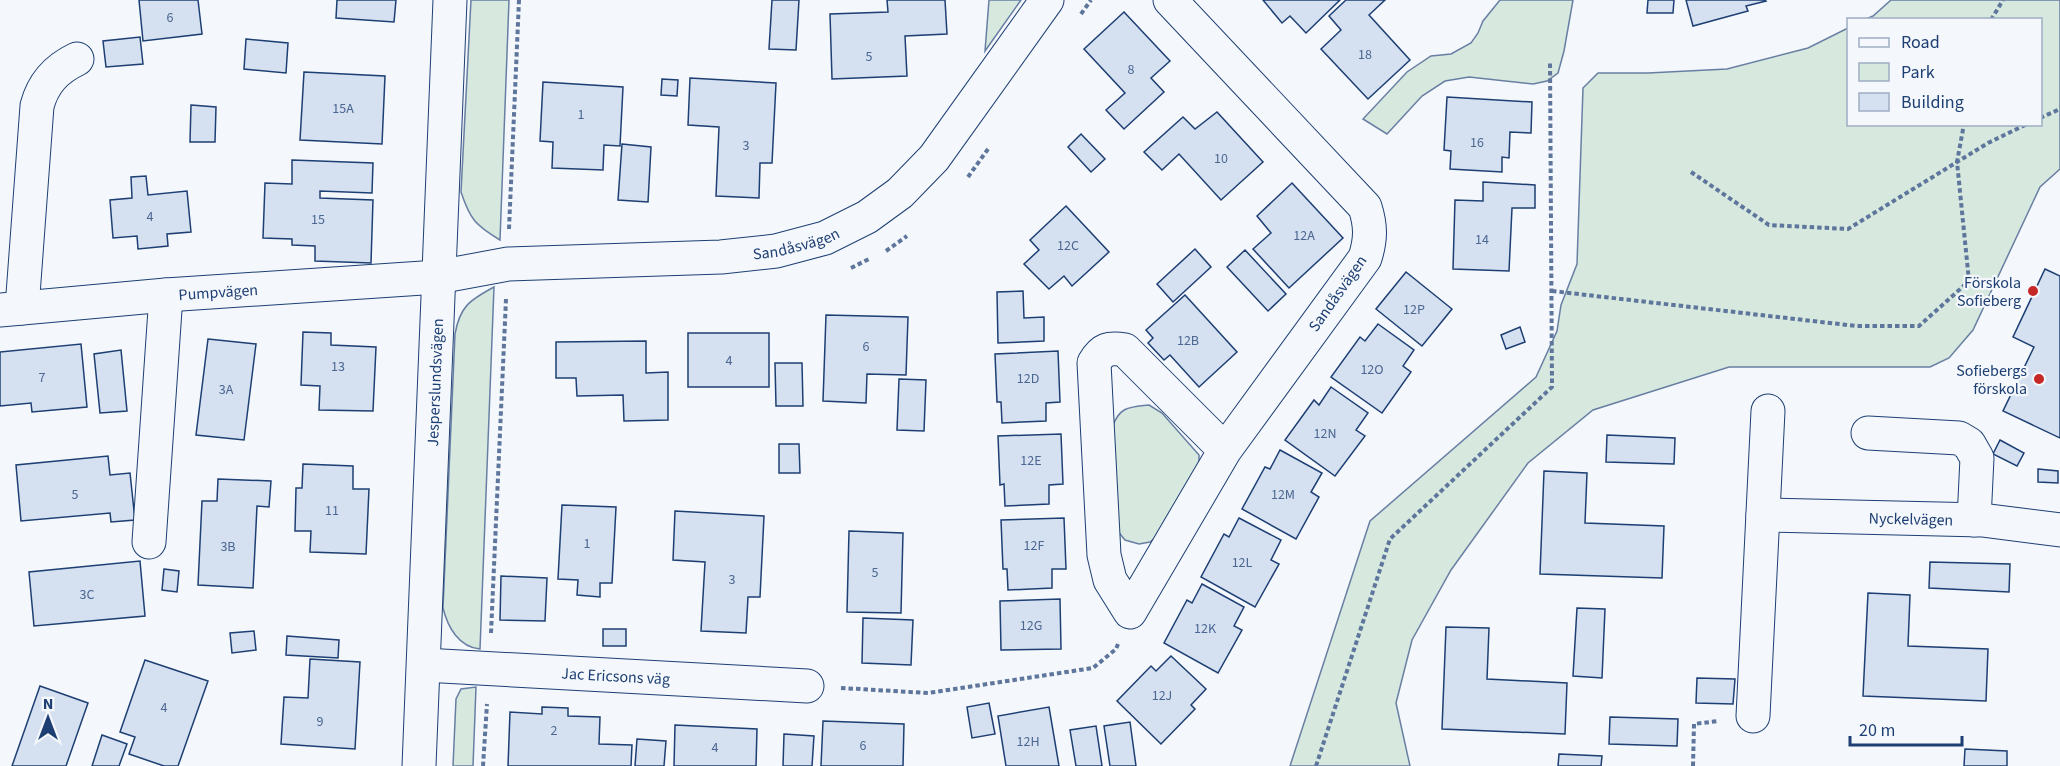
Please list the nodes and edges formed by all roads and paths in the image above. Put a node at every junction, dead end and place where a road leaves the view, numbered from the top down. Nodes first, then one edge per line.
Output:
1 (450, 0) edge
2 (519, 0) edge
3 (1047, 0) edge
4 (1170, 0) edge
5 (2003, 0) edge
6 (1992, 18) edge
7 (77, 59) dead end
8 (1550, 62) dead end
9 (2060, 109) edge
10 (2042, 117) edge
11 (1964, 126) edge
12 (2023, 126) edge
13 (1957, 162) junction
14 (1691, 172) dead end
15 (508, 264) junction
16 (438, 277) junction
17 (1552, 291) junction
18 (166, 295) junction
19 (11, 309) edge
20 (1768, 411) dead end
21 (1868, 433) dead end
22 (1225, 450) junction
23 (1763, 515) junction
24 (1974, 520) junction
25 (2060, 530) edge
26 (149, 542) dead end
27 (1130, 612) junction
28 (424, 665) junction
29 (489, 669) junction
30 (807, 686) joint
31 (1753, 716) joint
32 (419, 766) edge
33 (483, 766) edge
34 (1316, 766) edge
35 (1693, 766) edge

1 - 16 street, Jesperslundsvägen
2 - 15 path
3 - 15 street, Sandåsvägen
4 - 22 street, Sandåsvägen
5 - 6 path
7 - 19 street
8 - 17 path
9 - 10 path
11 - 13 path
12 - 13 path
13 - 14 path
13 - 17 path
15 - 16 street, Sandåsvägen
15 - 29 path
16 - 18 street, Pumpvägen
16 - 28 street, Jesperslundsvägen
17 - 34 path
18 - 19 street, Pumpvägen
18 - 26 street
20 - 23 street
21 - 24 street
22 - 27 street, Sandåsvägen
22 - 27 street
23 - 24 street, Nyckelvägen
23 - 31 street
24 - 25 street, Nyckelvägen
27 - 30 path
28 - 29 street, Jac Ericsons väg
28 - 32 street, Jesperslundsvägen
29 - 30 street, Jac Ericsons väg
29 - 33 path
31 - 35 path

